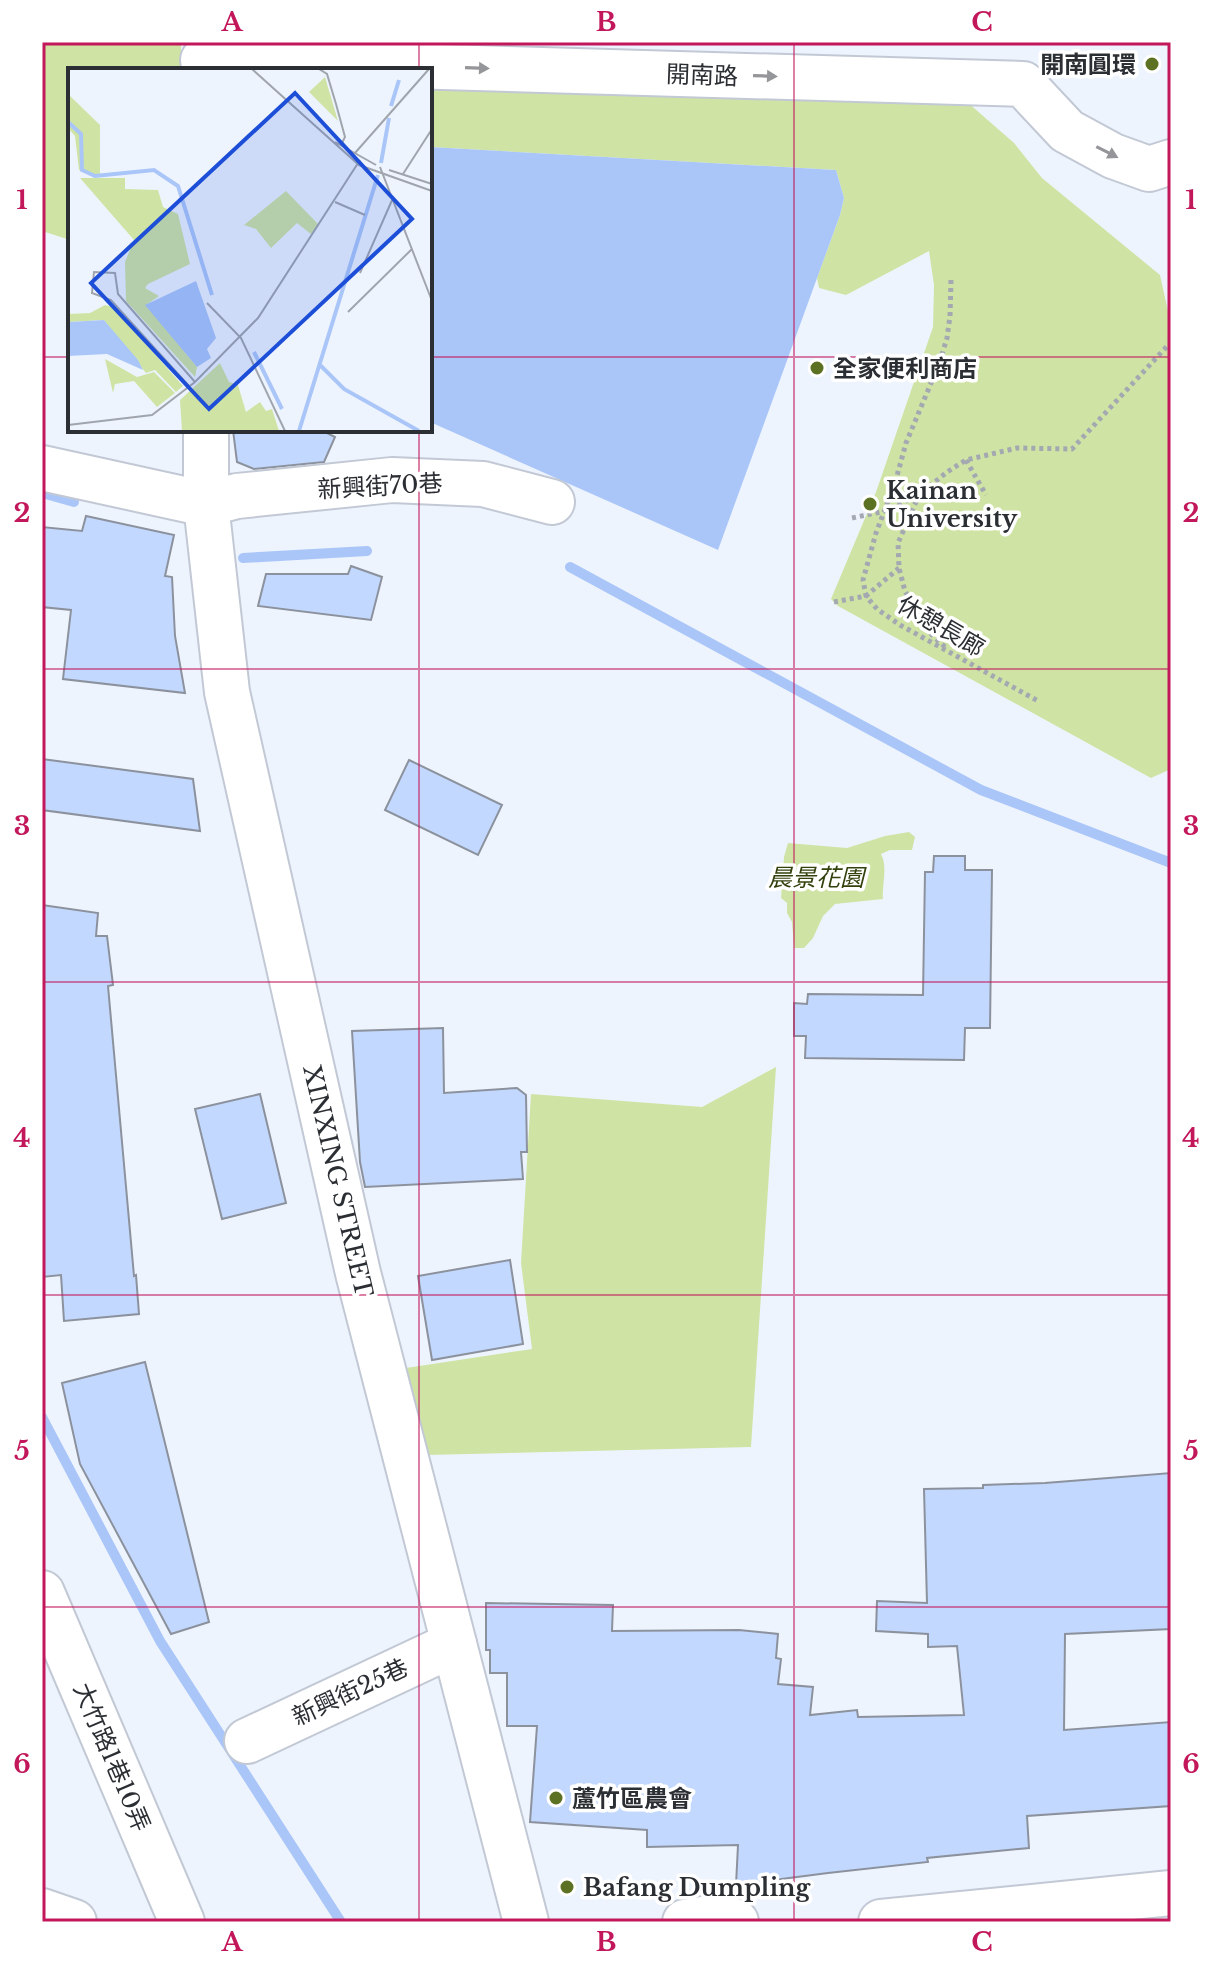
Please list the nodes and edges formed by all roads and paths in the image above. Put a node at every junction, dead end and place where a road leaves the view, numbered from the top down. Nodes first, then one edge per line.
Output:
1 (203, 57) edge
2 (1171, 162) edge
3 (951, 280) dead end
4 (1171, 342) edge
5 (206, 432) edge
6 (966, 460) junction
7 (42, 468) edge
8 (919, 495) junction
9 (986, 495) dead end
10 (552, 502) dead end
11 (206, 504) junction
12 (885, 511) junction
13 (852, 518) dead end
14 (899, 568) junction
15 (866, 596) junction
16 (834, 602) dead end
17 (951, 652) junction
18 (1040, 702) dead end
19 (42, 1593) edge
20 (454, 1644) junction
21 (247, 1741) dead end
22 (1171, 1893) edge
23 (42, 1911) edge
24 (74, 1922) edge
25 (182, 1922) edge
26 (526, 1922) edge
27 (685, 1922) edge
28 (736, 1922) edge
29 (881, 1922) edge

1 -> 2 street, 開南路
3 - 12 path, 休憩長廊
4 - 6 path
5 - 11 street, XINXING STREET
6 - 8 path
6 - 9 path
7 - 11 street
8 - 12 path
8 - 14 path
10 - 11 street, 新興街70巷
11 - 20 street, XINXING STREET
12 - 13 path
12 - 15 path, 休憩長廊
14 - 15 path
14 - 17 path
15 - 16 path
15 - 17 path, 休憩長廊
17 - 18 path, 休憩長廊
19 - 25 street, 大竹路1巷10弄
20 - 21 street, 新興街25巷
20 - 26 street, XINXING STREET
22 - 29 street
23 - 24 street
27 - 28 street

